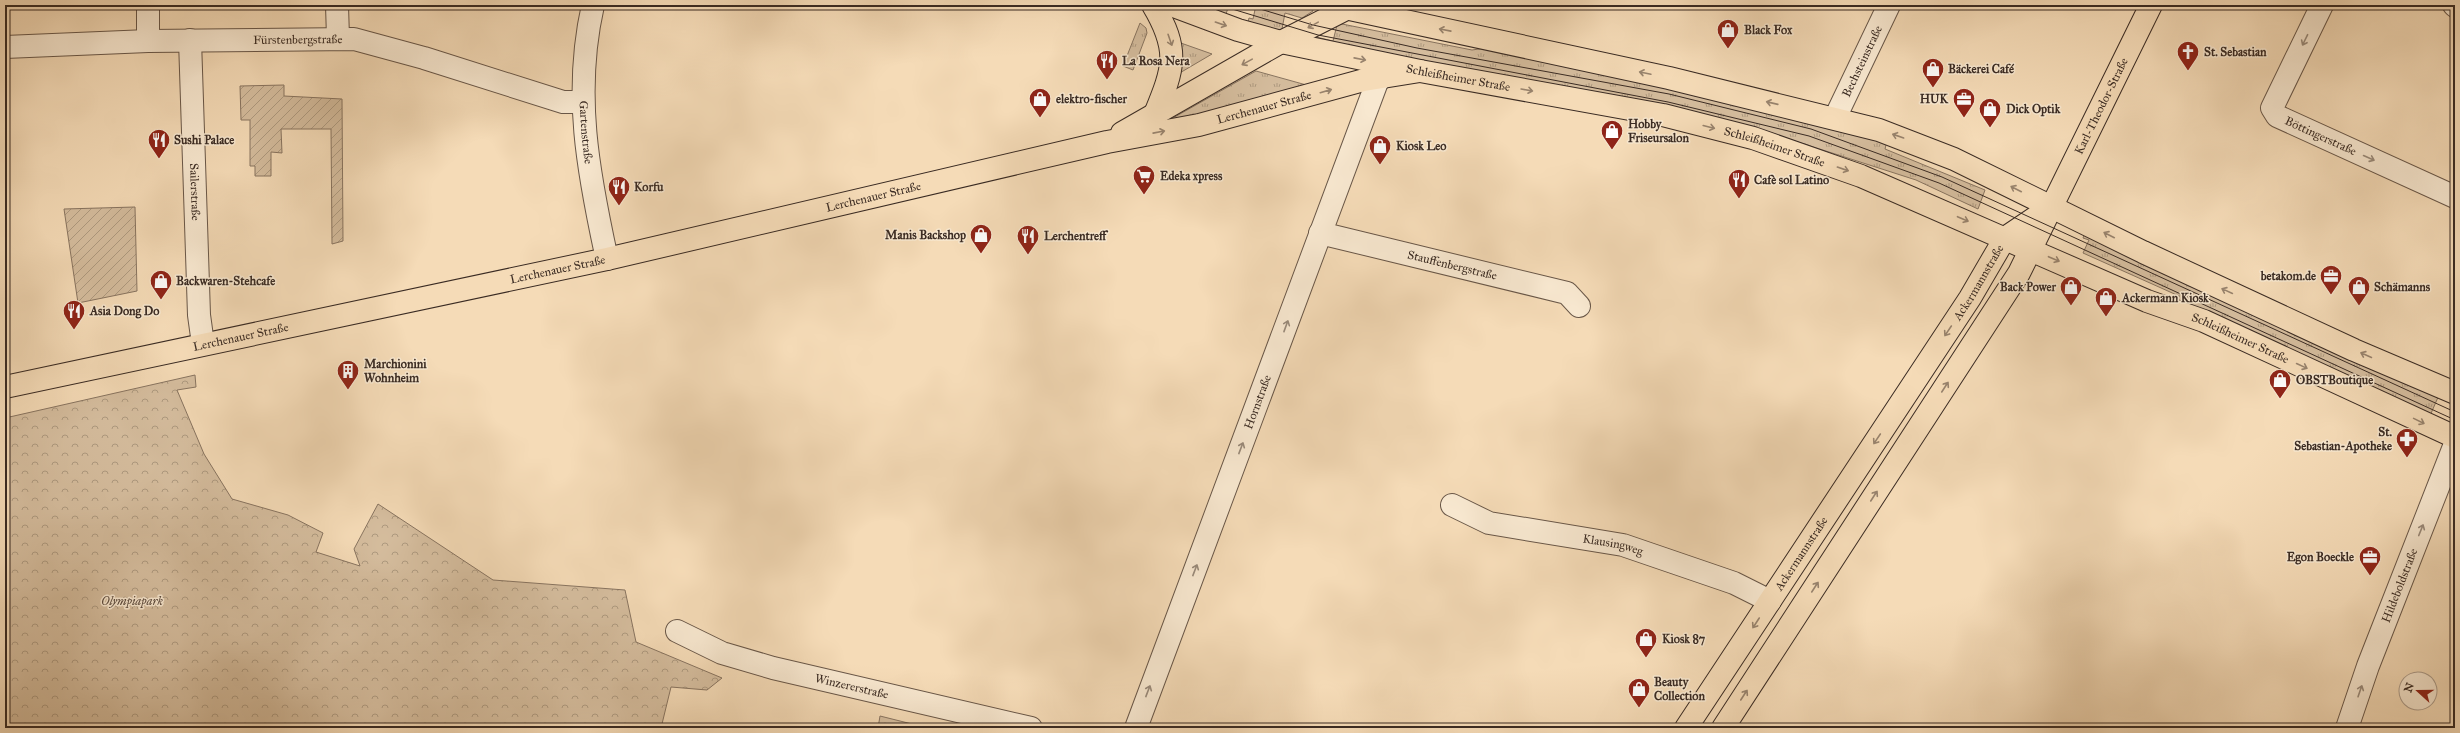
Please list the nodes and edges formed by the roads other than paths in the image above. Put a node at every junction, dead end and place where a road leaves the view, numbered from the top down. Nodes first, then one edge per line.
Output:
1 (148, 5) edge
2 (337, 5) edge
3 (593, 5) edge
4 (1153, 5) edge
5 (1171, 5) edge
6 (1889, 5) edge
7 (2151, 5) edge
8 (2322, 5) edge
9 (1339, 7) edge
10 (338, 38) junction
11 (190, 40) junction
12 (148, 41) junction
13 (1281, 42) junction
14 (5, 47) edge
15 (1420, 71) junction
16 (1382, 77) junction
17 (582, 102) junction
18 (1155, 114) junction
19 (1835, 118) junction
20 (1107, 142) junction
21 (2455, 197) edge
22 (2051, 206) junction
23 (1320, 233) junction
24 (2005, 238) junction
25 (2031, 250) junction
26 (607, 259) junction
27 (1579, 306) dead end
28 (203, 344) junction
29 (5, 387) edge
30 (2455, 393) edge
31 (2455, 437) edge
32 (2455, 444) edge
33 (1452, 505) dead end
34 (1770, 601) junction
35 (677, 631) dead end
36 (1031, 728) edge
37 (1136, 728) edge
38 (1686, 728) edge
39 (1722, 728) edge
40 (2347, 728) edge

1 - 12 street
2 - 10 street
3 - 17 street, Gartenstraße
4 -> 18 main road
5 -> 13 main road, Schleißheimer Straße
6 - 19 street, Bechsteinstraße
7 - 22 main road, Karl-Theodor-Straße
8 -> 21 street, Böttingerstraße
9 -> 13 main road, Lerchenauer Straße
19 -> 9 main road
10 - 11 street, Fürstenbergstraße
10 - 17 street, Fürstenbergstraße
11 - 12 street, Fürstenbergstraße
11 - 28 street, Sailerstraße
12 - 14 street, Fürstenbergstraße
13 -> 15 main road, Schleißheimer Straße
13 -> 18 main road, Lerchenauer Straße
15 - 16 main road, Lerchenauer Straße
15 -> 24 main road, Schleißheimer Straße
20 -> 16 main road, Lerchenauer Straße
16 - 23 street, Hornstraße
17 - 26 street, Gartenstraße
18 - 20 main road, Lerchenauer Straße
22 -> 19 main road
20 - 26 main road, Lerchenauer Straße
22 - 24 main road, Ackermannstraße
22 - 25 main road
30 -> 22 main road
23 - 27 street, Stauffenbergstraße
37 -> 23 street, Hornstraße
24 - 25 main road, Schleißheimer Straße
24 -> 34 main road, Ackermannstraße
25 -> 31 main road, Schleißheimer Straße
39 -> 25 main road
26 - 28 main road, Lerchenauer Straße
28 - 29 main road, Lerchenauer Straße
40 -> 32 street, Hildeboldstraße
33 - 34 street, Klausingweg
34 -> 38 main road, Ackermannstraße
35 - 36 street, Winzererstraße

